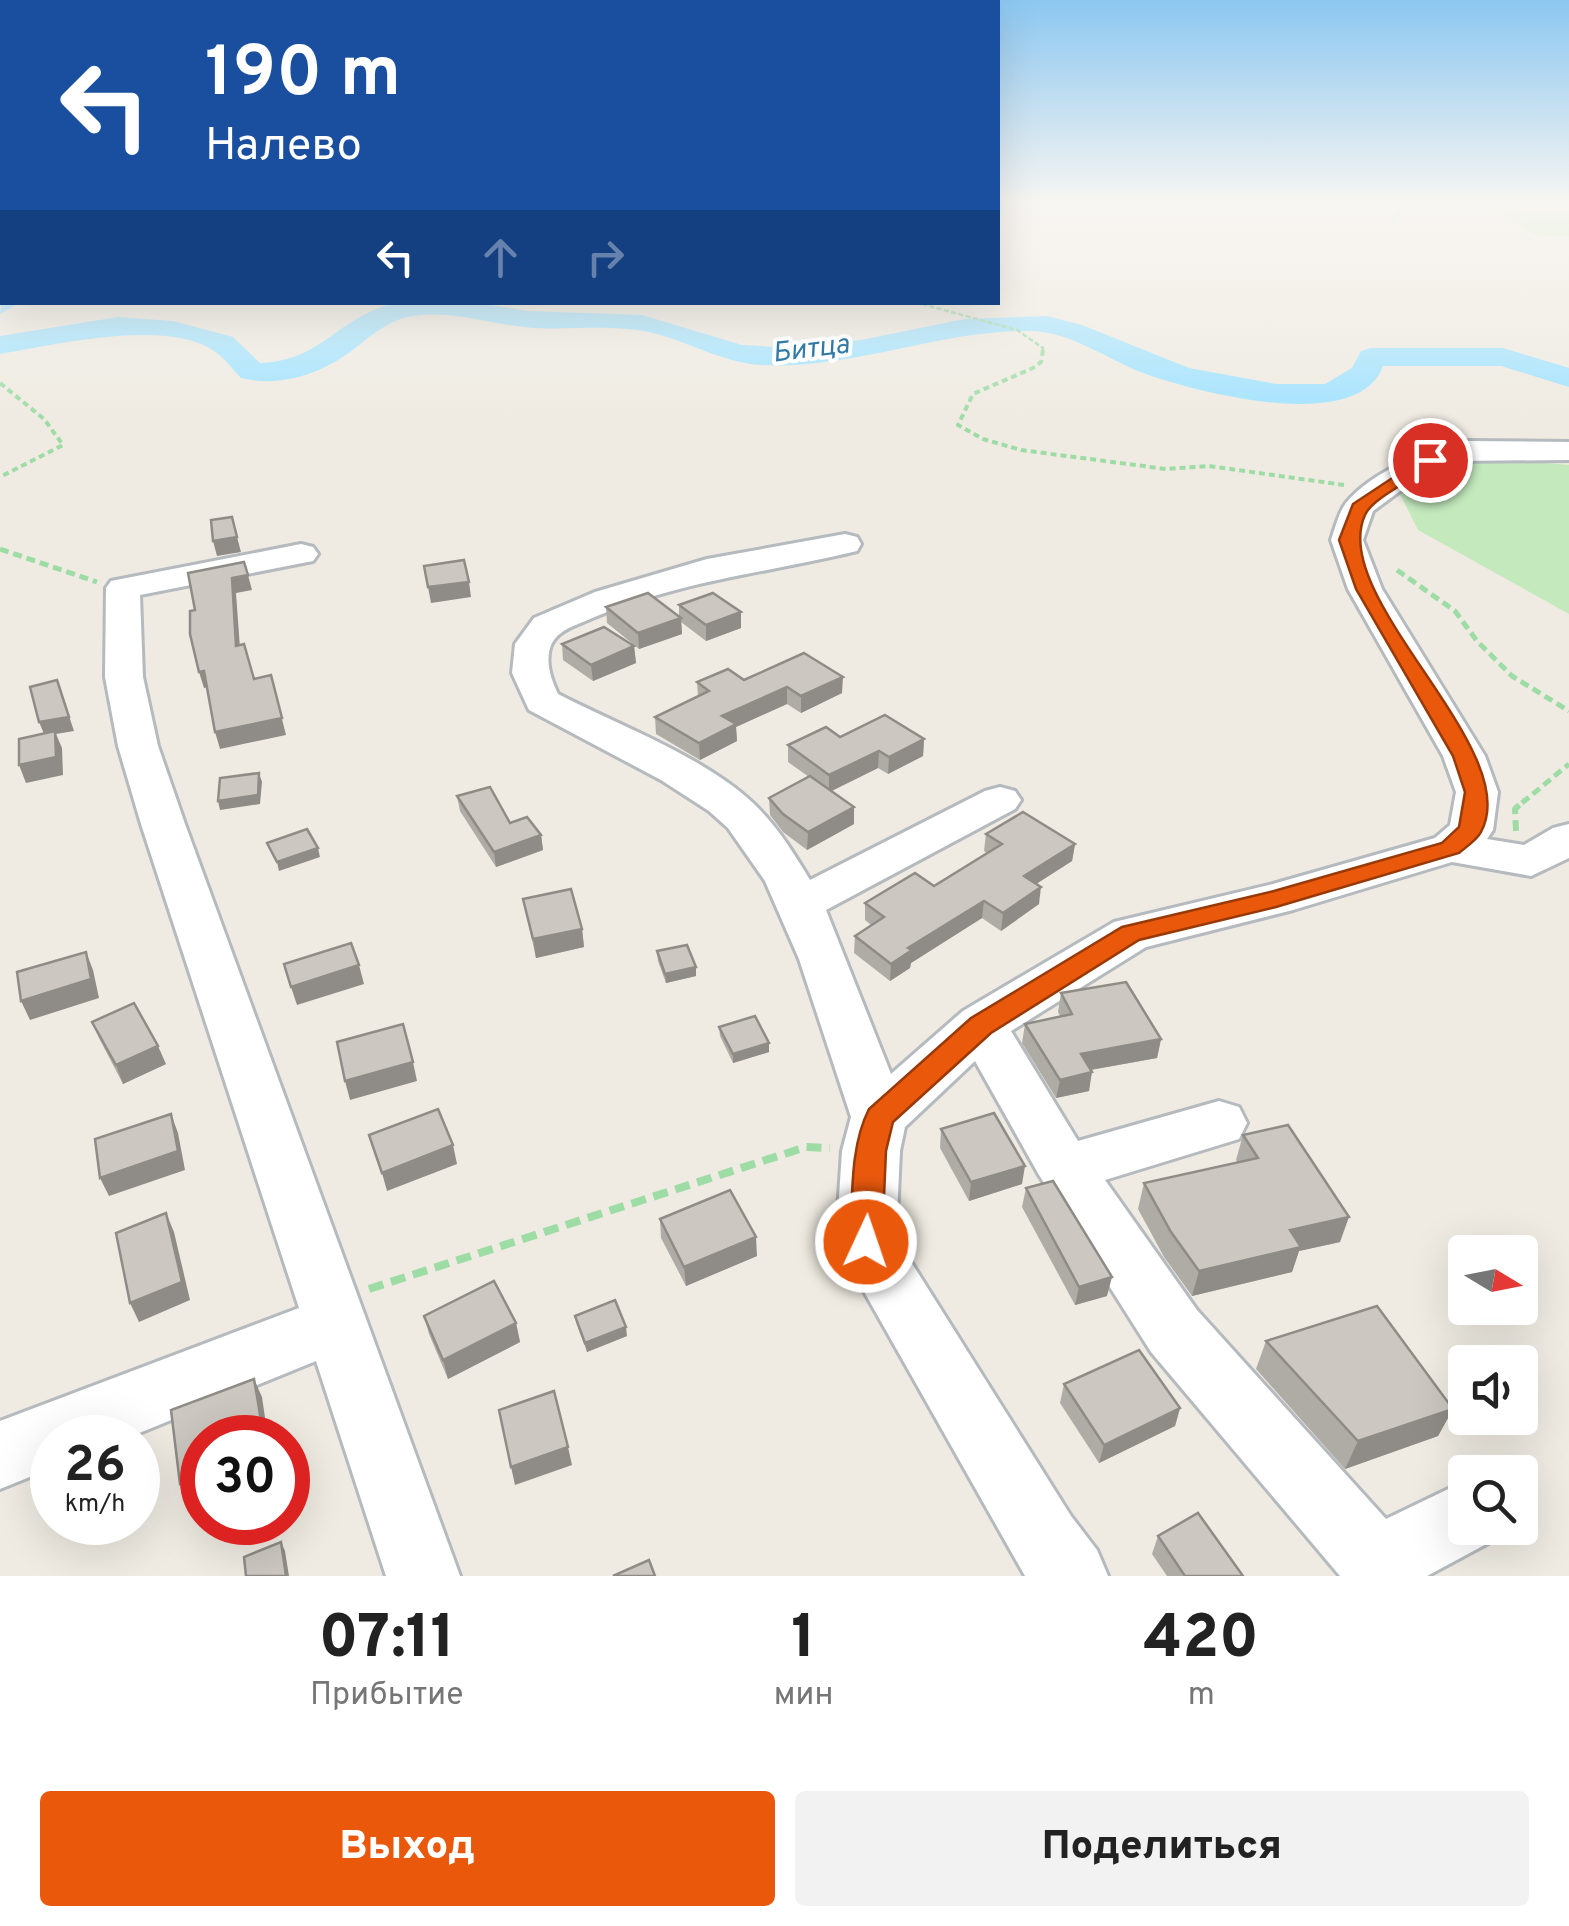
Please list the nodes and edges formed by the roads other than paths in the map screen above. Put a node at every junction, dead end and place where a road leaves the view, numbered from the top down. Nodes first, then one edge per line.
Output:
1 (1569, 451) edge
2 (845, 544) dead end
3 (302, 554) dead end
4 (1000, 800) dead end
5 (1451, 848) junction
6 (1550, 850) edge
7 (801, 904) junction
8 (981, 1026) junction
9 (1218, 1123) dead end
10 (875, 1134) junction
11 (1066, 1168) junction
12 (332, 1313) junction
13 (0, 1455) edge
14 (1448, 1526) edge
15 (423, 1576) edge
16 (1071, 1576) edge

1 - 5 street
2 - 7 street
3 - 12 street
4 - 7 street
5 - 6 street
5 - 8 street
7 - 10 street
8 - 10 street
8 - 11 street
9 - 11 street
10 - 16 street
11 - 14 street
12 - 13 street
12 - 15 street

